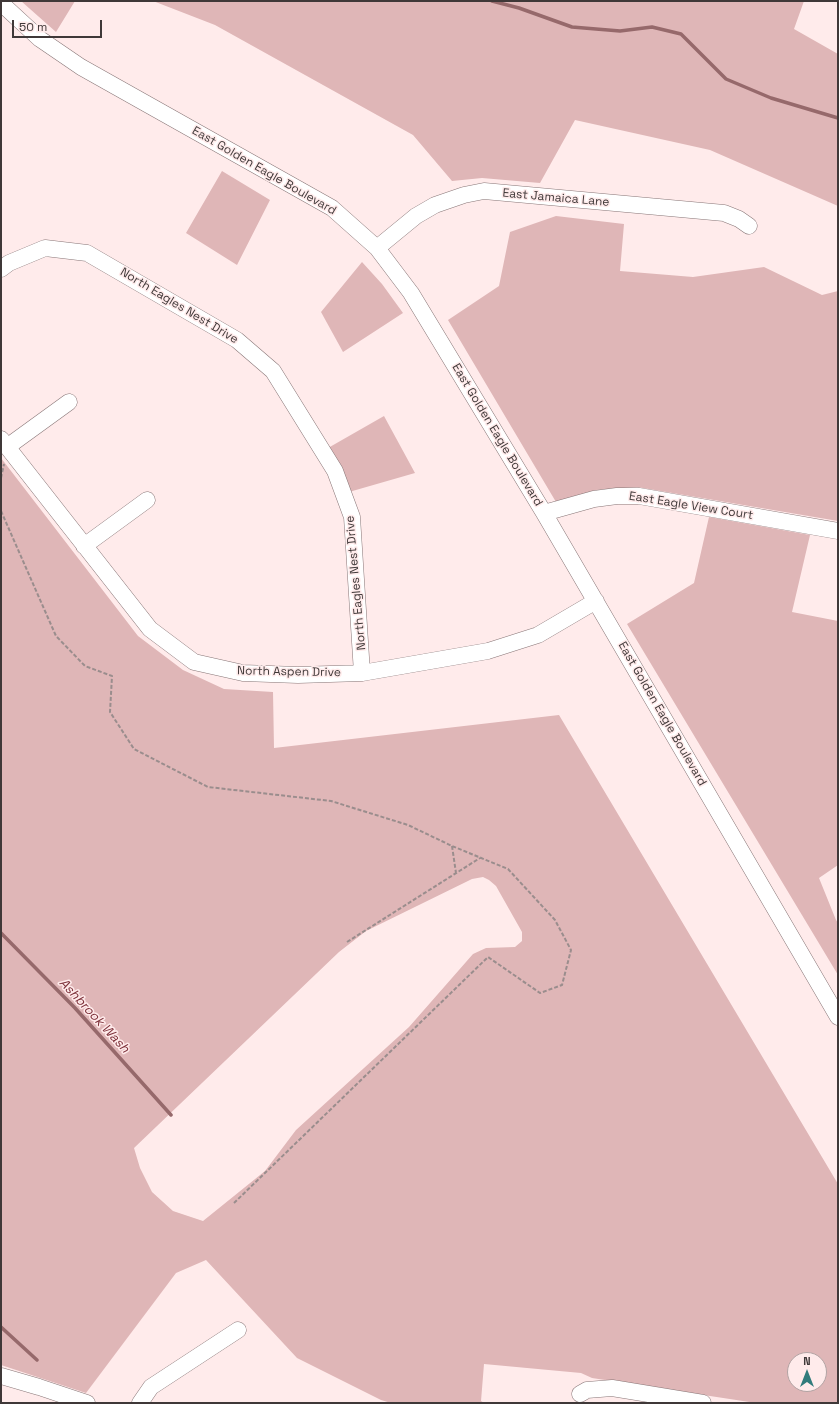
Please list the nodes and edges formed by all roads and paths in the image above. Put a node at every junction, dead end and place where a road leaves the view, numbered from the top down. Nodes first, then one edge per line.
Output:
1 (1, 3) edge
2 (749, 226) dead end
3 (377, 248) junction
4 (1, 269) edge
5 (69, 402) dead end
6 (4, 443) edge
7 (147, 501) dead end
8 (1, 511) edge
9 (544, 513) junction
10 (838, 531) edge
11 (84, 546) junction
12 (596, 601) junction
13 (362, 673) junction
14 (452, 846) junction
15 (480, 858) junction
16 (456, 873) junction
17 (347, 942) dead end
18 (838, 1017) edge
19 (234, 1203) dead end
20 (238, 1330) dead end
21 (1, 1376) edge
22 (580, 1394) dead end
23 (87, 1403) edge
24 (140, 1403) edge
25 (703, 1403) edge

1 - 3 street, East Golden Eagle Boulevard
2 - 3 street, East Jamaica Lane
3 - 9 street, East Golden Eagle Boulevard
4 - 13 street, North Eagles Nest Drive
5 - 6 street
6 - 11 street, North Aspen Drive
7 - 11 street
8 - 14 path
9 - 10 street, East Eagle View Court
9 - 12 street, East Golden Eagle Boulevard
11 - 13 street, North Aspen Drive
12 - 13 street, North Aspen Drive
12 - 18 street, East Golden Eagle Boulevard
14 - 15 path
14 - 16 path
15 - 16 path
15 - 19 path
16 - 17 path
20 - 24 street
21 - 23 street
22 - 25 street

